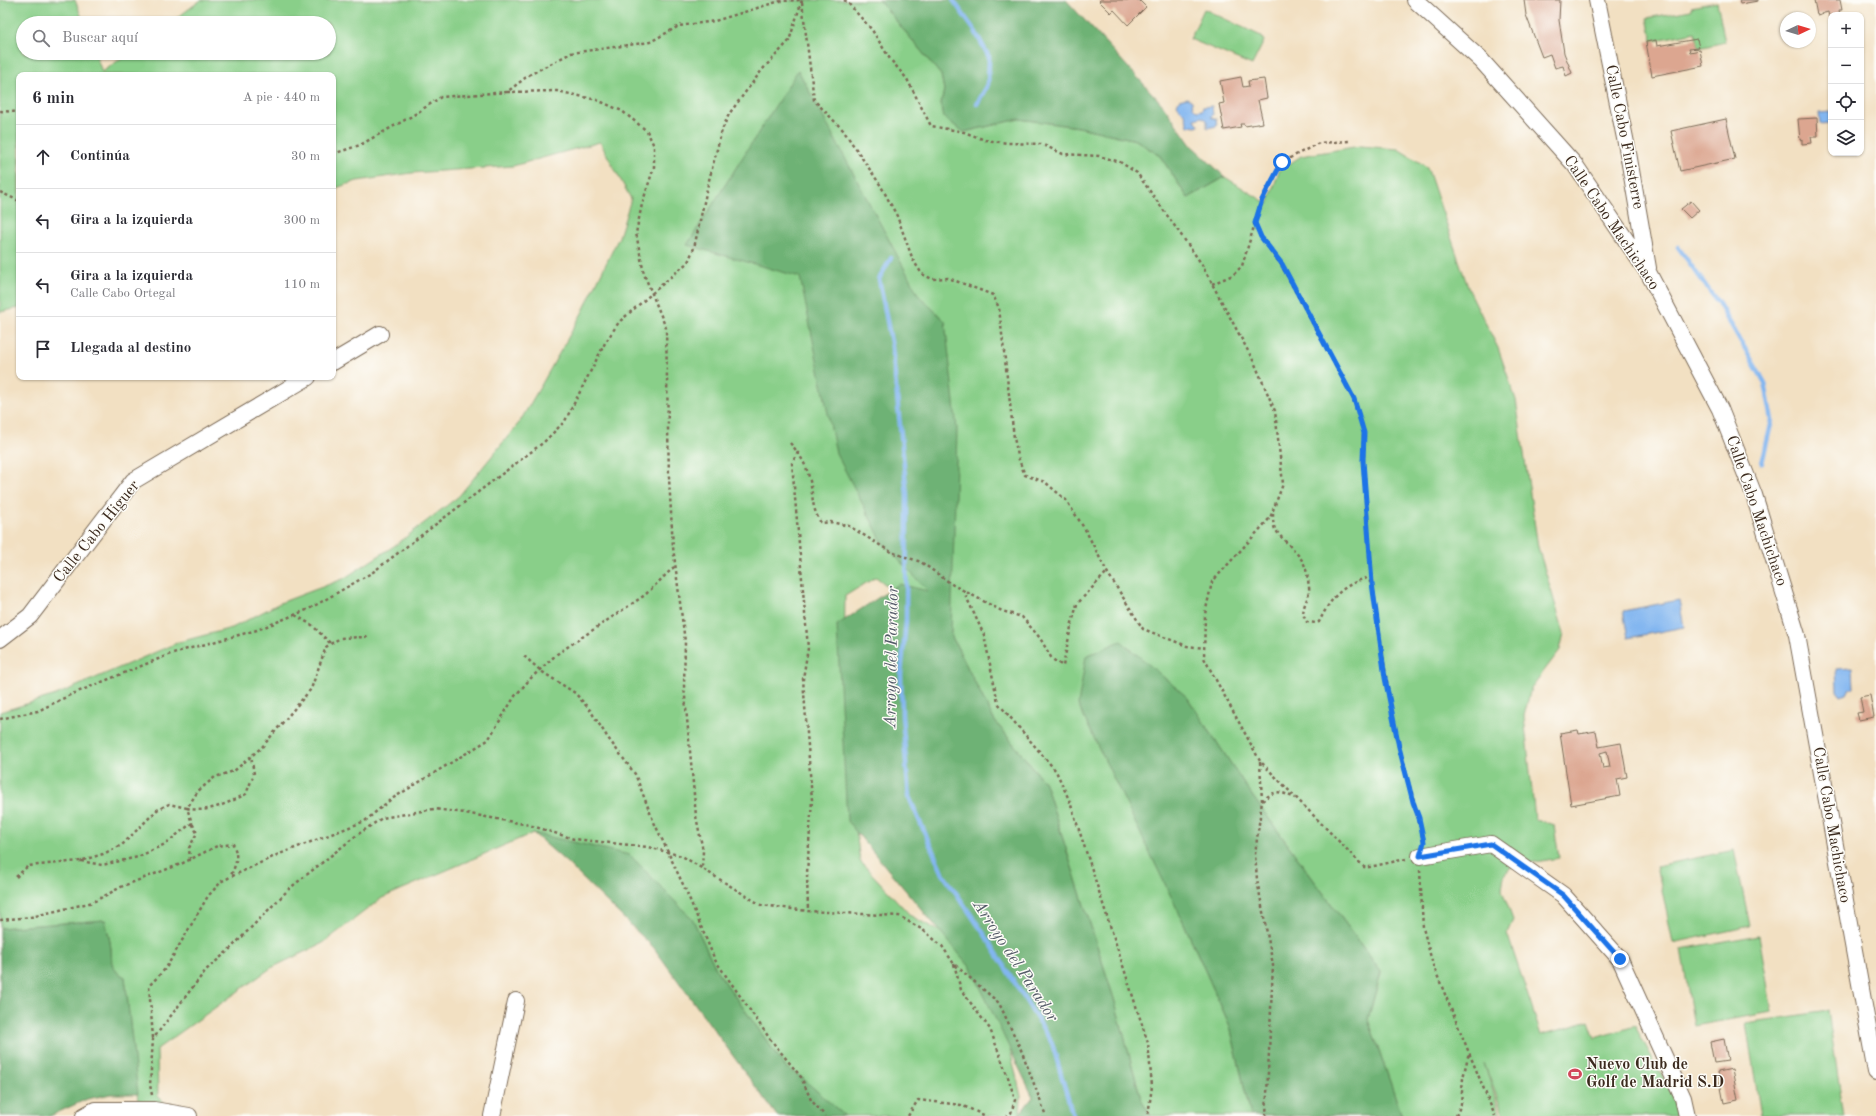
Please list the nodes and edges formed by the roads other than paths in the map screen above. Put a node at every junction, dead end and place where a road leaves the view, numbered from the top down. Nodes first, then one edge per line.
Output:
1 (1415, 0) edge
2 (1597, 0) edge
3 (1649, 274) junction
4 (380, 334) dead end
5 (336, 360) edge
6 (303, 380) edge
7 (0, 639) edge
8 (1420, 856) road end
9 (516, 1001) dead end
10 (1876, 1072) edge
11 (84, 1116) edge
12 (189, 1116) edge
13 (492, 1116) edge
14 (1688, 1116) edge

1 - 3 street, Calle Cabo Machichaco
2 - 3 street, Calle Cabo Finisterre
3 - 10 street, Calle Cabo Machichaco
4 - 5 street
6 - 7 street, Calle Cabo Higuer
8 - 14 street
9 - 13 street
11 - 12 street

